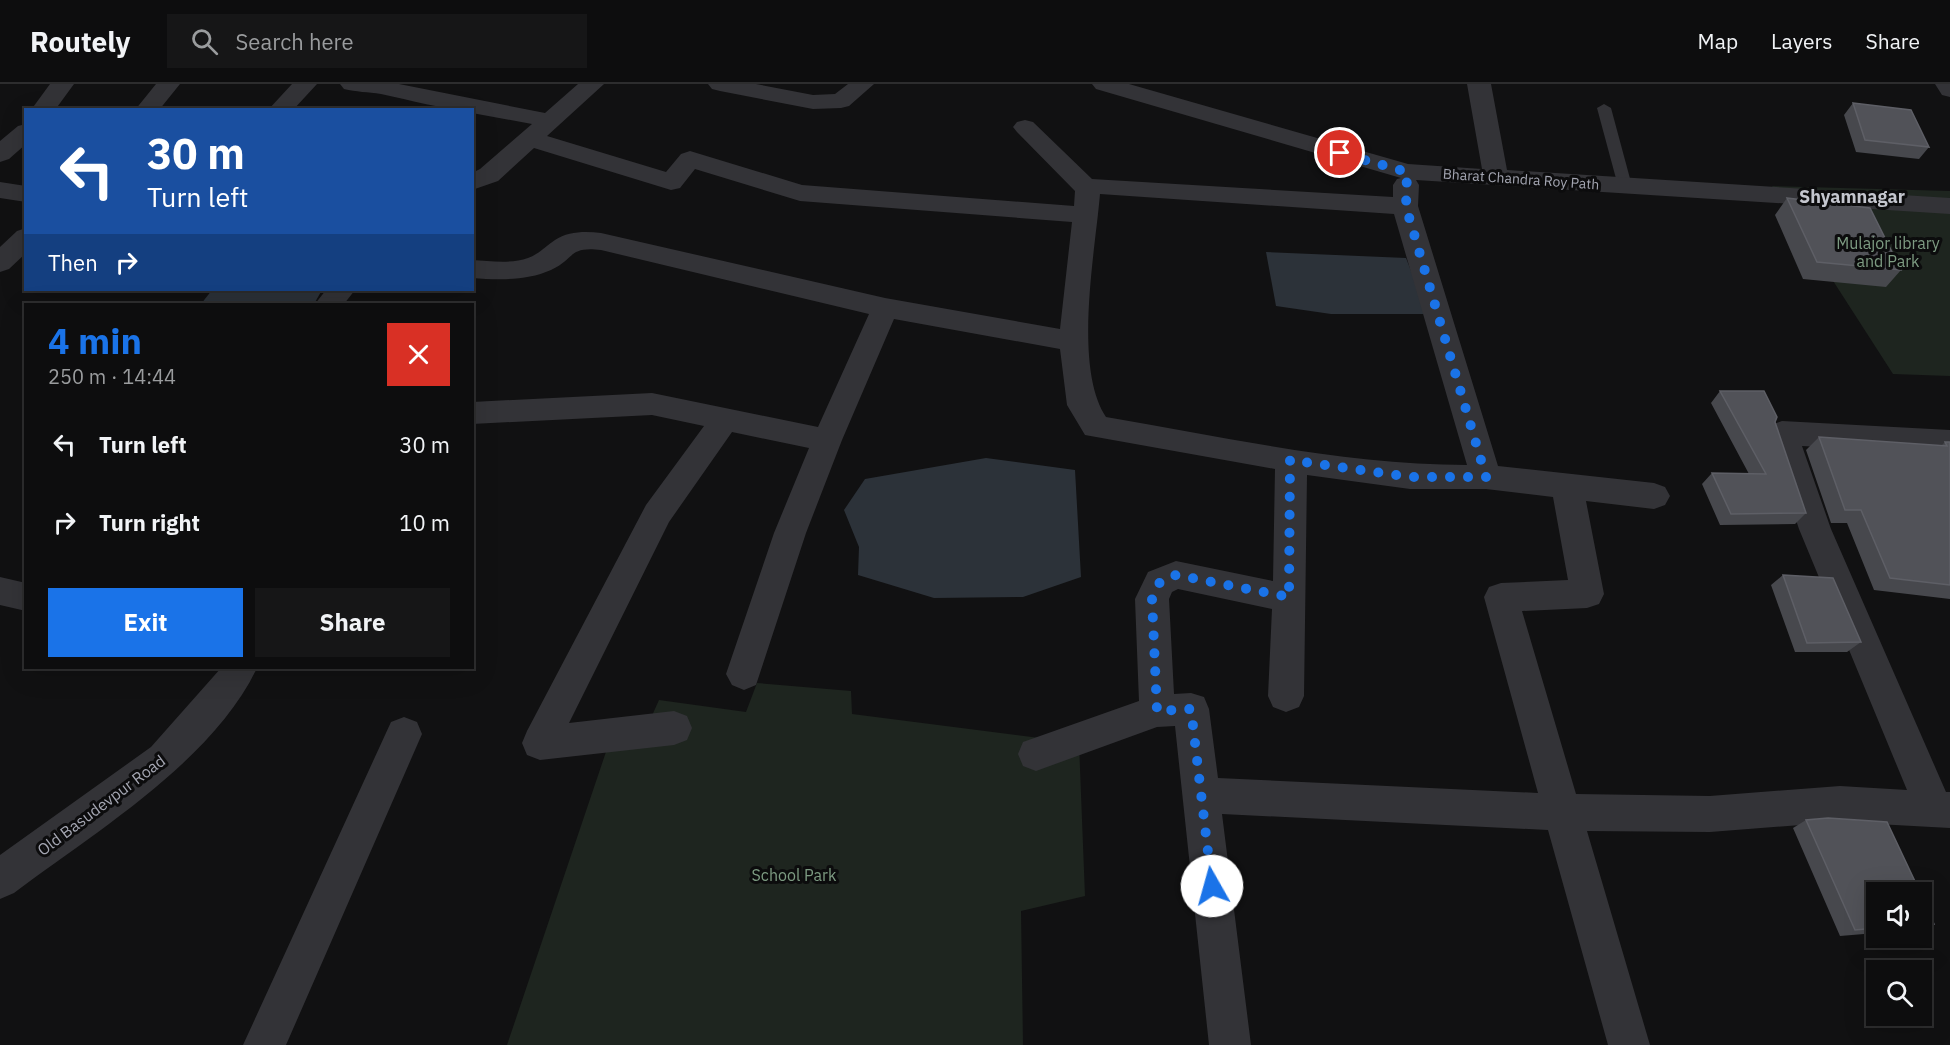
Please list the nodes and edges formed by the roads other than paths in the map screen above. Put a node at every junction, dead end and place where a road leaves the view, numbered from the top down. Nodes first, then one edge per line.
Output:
1 (62, 84) edge
2 (168, 84) edge
3 (305, 84) edge
4 (352, 84) edge
5 (592, 84) edge
6 (720, 84) edge
7 (862, 84) edge
8 (1104, 84) edge
9 (1479, 84) edge
10 (1947, 84) edge
11 (1129, 88) edge
12 (1950, 90) edge
13 (44, 108) edge
14 (148, 108) edge
15 (281, 108) edge
16 (1604, 108) dead end
17 (551, 121) junction
18 (1024, 127) dead end
19 (24, 133) edge
20 (530, 139) junction
21 (0, 154) edge
22 (1407, 172) junction
23 (1496, 179) junction
24 (474, 181) edge
25 (1625, 186) junction
26 (0, 190) edge
27 (24, 194) edge
28 (1087, 202) junction
29 (1950, 206) edge
30 (1406, 207) junction
31 (24, 239) edge
32 (0, 263) edge
33 (474, 269) edge
34 (340, 291) edge
35 (330, 303) edge
36 (885, 308) junction
37 (1073, 341) junction
38 (474, 413) edge
39 (725, 419) junction
40 (827, 440) junction
41 (1950, 442) edge
42 (1290, 460) junction
43 (1486, 477) junction
44 (1567, 486) junction
45 (1654, 496) dead end
46 (0, 591) edge
47 (24, 597) edge
48 (1289, 597) junction
49 (238, 669) edge
50 (744, 674) dead end
51 (1286, 696) dead end
52 (1157, 711) junction
53 (674, 728) dead end
54 (404, 734) dead end
55 (1036, 754) dead end
56 (1201, 795) junction
57 (1943, 810) edge
58 (1562, 812) junction
59 (0, 879) edge
60 (264, 1045) edge
61 (1230, 1045) edge
62 (1629, 1045) edge

1 - 13 street
2 - 14 street
3 - 15 street
4 - 17 street
5 - 17 street
6 - 7 street
8 - 11 street, Bharat Chandra Roy Path
9 - 23 street
10 - 12 street
11 - 22 street, Bharat Chandra Roy Path
16 - 25 lane
17 - 20 street
18 - 28 street
19 - 21 street
20 - 24 street
20 - 28 street
22 - 23 street, Bharat Chandra Roy Path
22 - 30 street
23 - 25 street, Bharat Chandra Roy Path
25 - 29 street, Bharat Chandra Roy Path
26 - 27 street
28 - 30 street
28 - 37 street
30 - 43 street
31 - 32 street
33 - 36 street
34 - 35 street
36 - 37 street
36 - 40 street
37 - 42 street
38 - 39 street
39 - 40 street
39 - 53 street
40 - 50 street
41 - 57 street
42 - 43 street
42 - 48 street
43 - 44 street
44 - 45 street
44 - 58 street
46 - 47 street
48 - 51 street
48 - 52 street
49 - 59 street, Old Basudevpur Road
52 - 55 street
52 - 56 street
54 - 60 street
56 - 58 street
56 - 61 street
57 - 58 street
58 - 62 street

